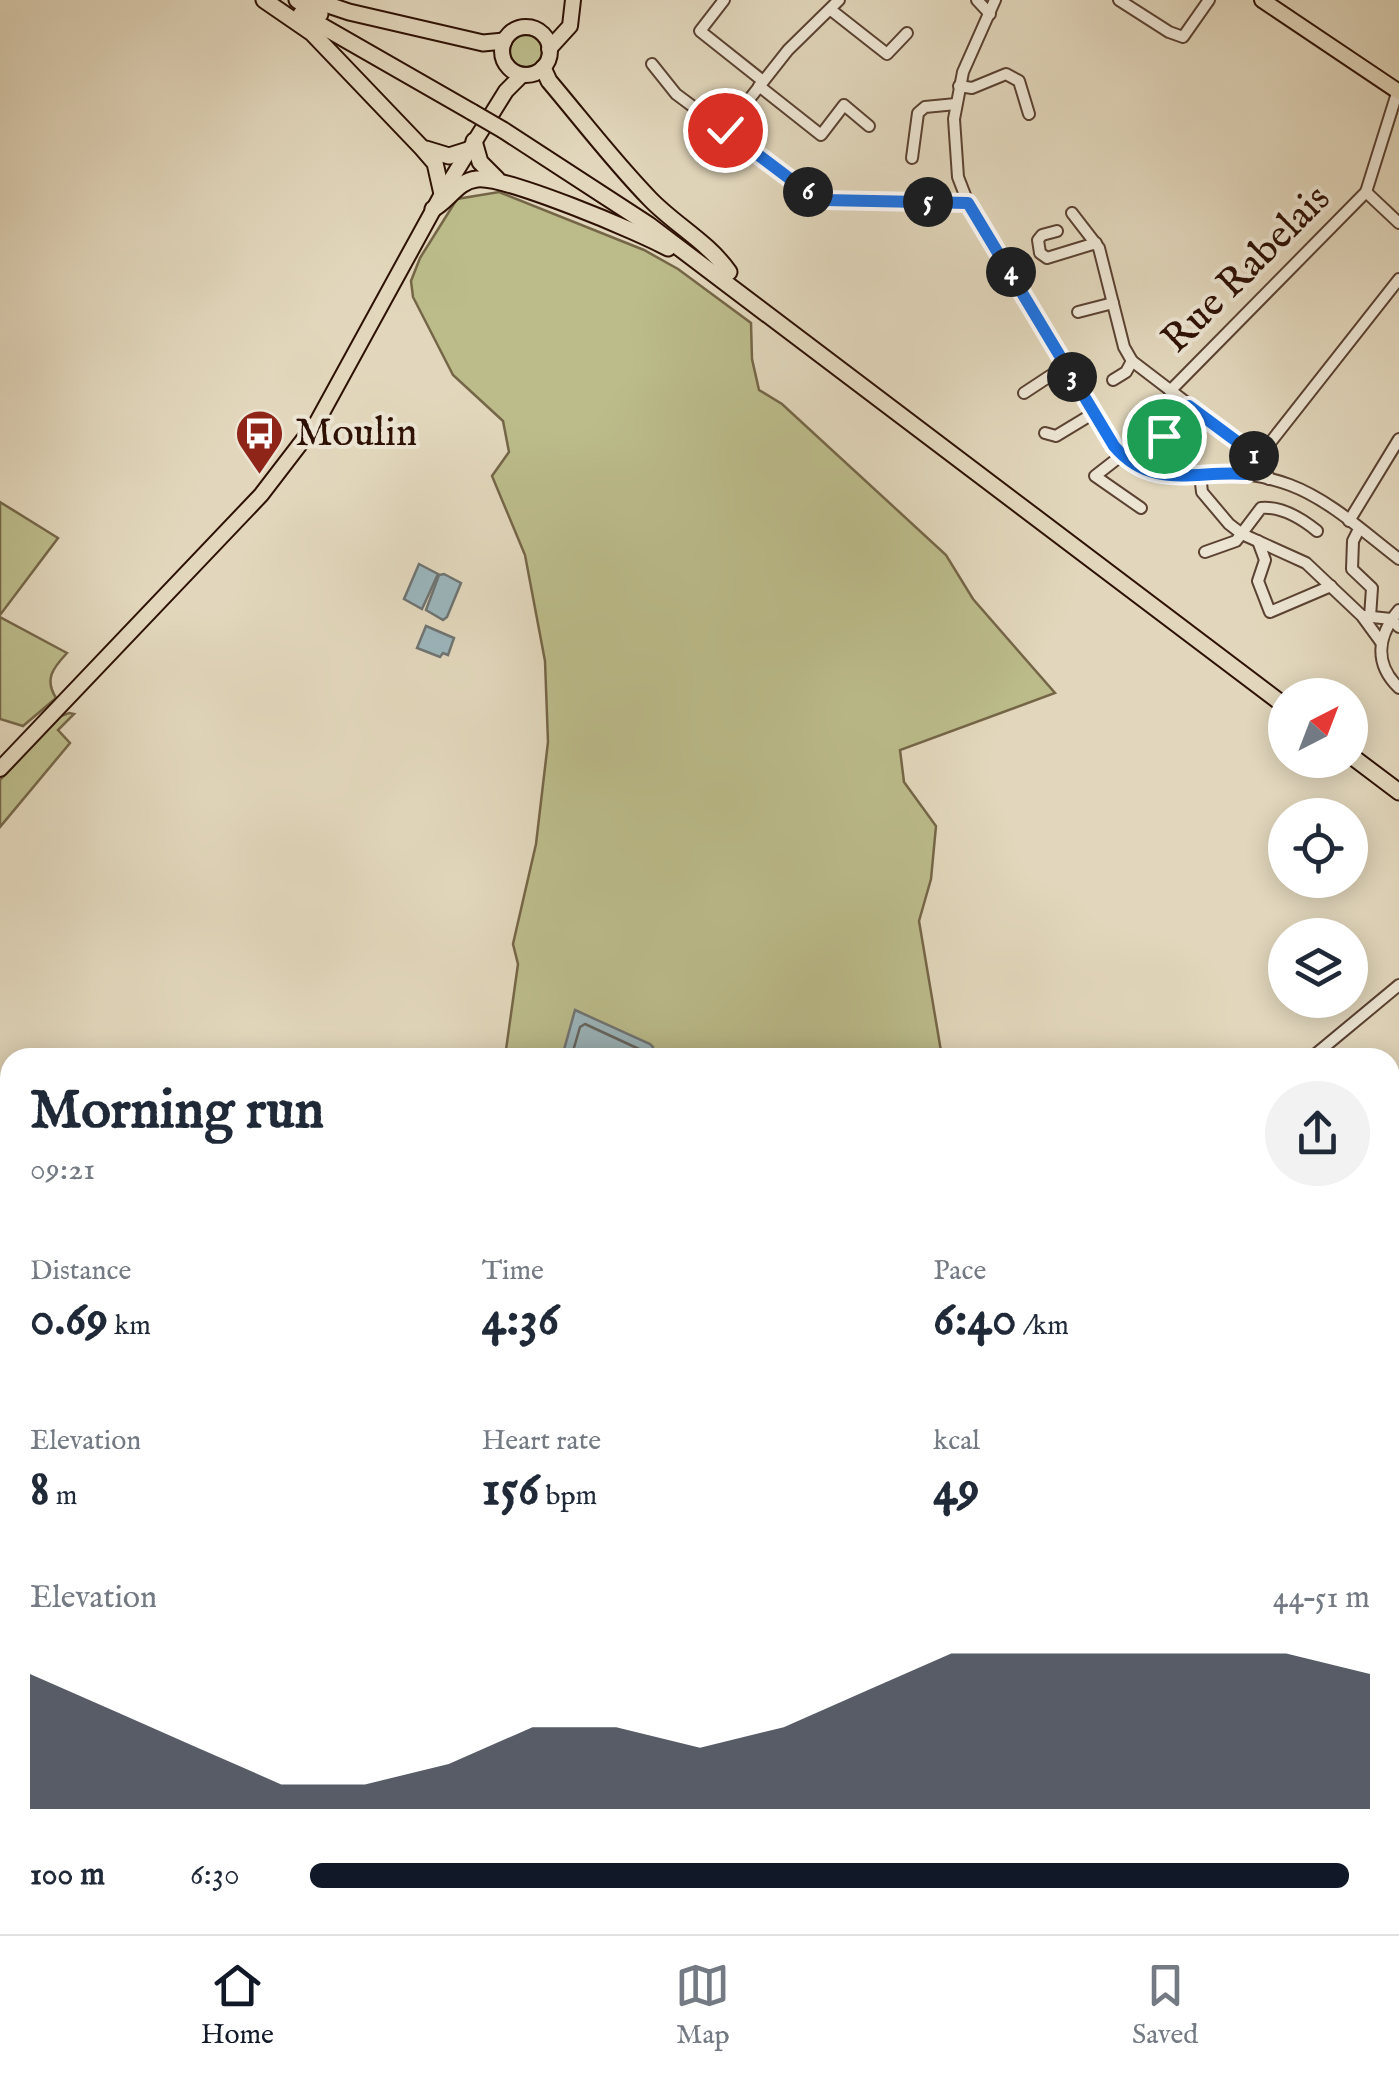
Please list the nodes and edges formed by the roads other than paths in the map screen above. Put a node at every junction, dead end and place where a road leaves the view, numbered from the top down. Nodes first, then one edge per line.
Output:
1 (296, 0) edge
2 (313, 0) edge
3 (571, 0) edge
4 (724, 0) edge
5 (839, 0) edge
6 (978, 0) edge
7 (995, 0) edge
8 (1118, 0) edge
9 (1208, 0) edge
10 (1262, 0) edge
11 (270, 2) edge
12 (831, 10) junction
13 (990, 14) junction
14 (907, 33) dead end
15 (504, 41) junction
16 (546, 42) junction
17 (652, 64) dead end
18 (543, 68) junction
19 (516, 72) junction
20 (761, 84) junction
21 (959, 86) junction
22 (1398, 91) edge
23 (956, 104) junction
24 (474, 108) junction
25 (1029, 114) dead end
26 (869, 126) dead end
27 (725, 130) junction
28 (471, 146) junction
29 (422, 148) junction
30 (912, 158) dead end
31 (497, 179) junction
32 (1366, 192) junction
33 (442, 194) junction
34 (968, 203) junction
35 (433, 209) junction
36 (1072, 213) dead end
37 (1399, 223) edge
38 (1057, 231) dead end
39 (1096, 243) junction
40 (726, 276) junction
41 (1399, 279) edge
42 (1113, 303) junction
43 (1078, 312) dead end
44 (1132, 361) junction
45 (1065, 366) junction
46 (1113, 380) dead end
47 (1170, 390) junction
48 (1024, 393) dead end
49 (1189, 406) junction
50 (1094, 413) junction
51 (1045, 433) dead end
52 (1143, 433) dead end
53 (1399, 439) edge
54 (1122, 455) junction
55 (1258, 455) junction
56 (1200, 474) junction
57 (1246, 474) junction
58 (1269, 478) junction
59 (1142, 508) dead end
60 (1349, 521) junction
61 (1360, 529) junction
62 (1240, 532) junction
63 (1317, 532) dead end
64 (1258, 541) junction
65 (1205, 552) dead end
66 (1399, 560) edge
67 (1331, 586) junction
68 (1366, 617) junction
69 (1396, 619) edge
70 (1381, 642) junction
71 (1268, 680) edge
72 (1399, 688) edge
73 (1268, 693) edge
74 (1368, 756) edge
75 (0, 769) edge
76 (1368, 769) edge
77 (1399, 779) edge
78 (1399, 792) edge
79 (1399, 985) edge
80 (1323, 1048) edge

1 - 24 highway
2 - 15 highway
3 - 16 main road
4 - 20 street
5 - 12 street
6 - 13 street
7 - 13 street
8 - 9 street
10 - 22 main road
11 - 24 highway
11 - 29 highway
12 - 14 street
12 - 20 street
13 - 21 street
15 - 16 main road
15 - 19 main road
16 - 18 main road
17 - 27 street
18 - 19 main road
18 - 40 highway
19 - 28 main road
20 - 26 street
20 - 27 street
21 - 23 street
21 - 25 street
22 - 32 street
23 - 30 street
23 - 34 street
24 - 40 highway, bridge
27 - 34 street
28 - 29 highway
28 - 31 highway
28 - 33 main road
29 - 33 highway
31 - 35 highway
31 - 40 highway
32 - 37 street
32 - 47 street, Rue Rabelais
33 - 35 main road
34 - 45 street
35 - 75 main road
36 - 39 street
38 - 39 street
39 - 42 street
40 - 71 highway
40 - 73 highway
41 - 55 street
42 - 43 street
42 - 44 street
44 - 46 street
44 - 47 street
45 - 48 street
45 - 50 street
47 - 49 street
49 - 52 street
49 - 55 street
50 - 51 street
50 - 54 street
53 - 60 street
54 - 56 street
54 - 59 street
55 - 57 street
55 - 58 street
56 - 57 street
56 - 62 street
57 - 58 street
58 - 60 street
60 - 61 street
61 - 66 street
61 - 68 street
62 - 63 street
62 - 64 street
62 - 65 street
64 - 67 street
64 - 67 street
67 - 68 street
68 - 69 street
68 - 70 street
69 - 70 street
70 - 72 street
74 - 77 highway
76 - 78 highway
79 - 80 street

